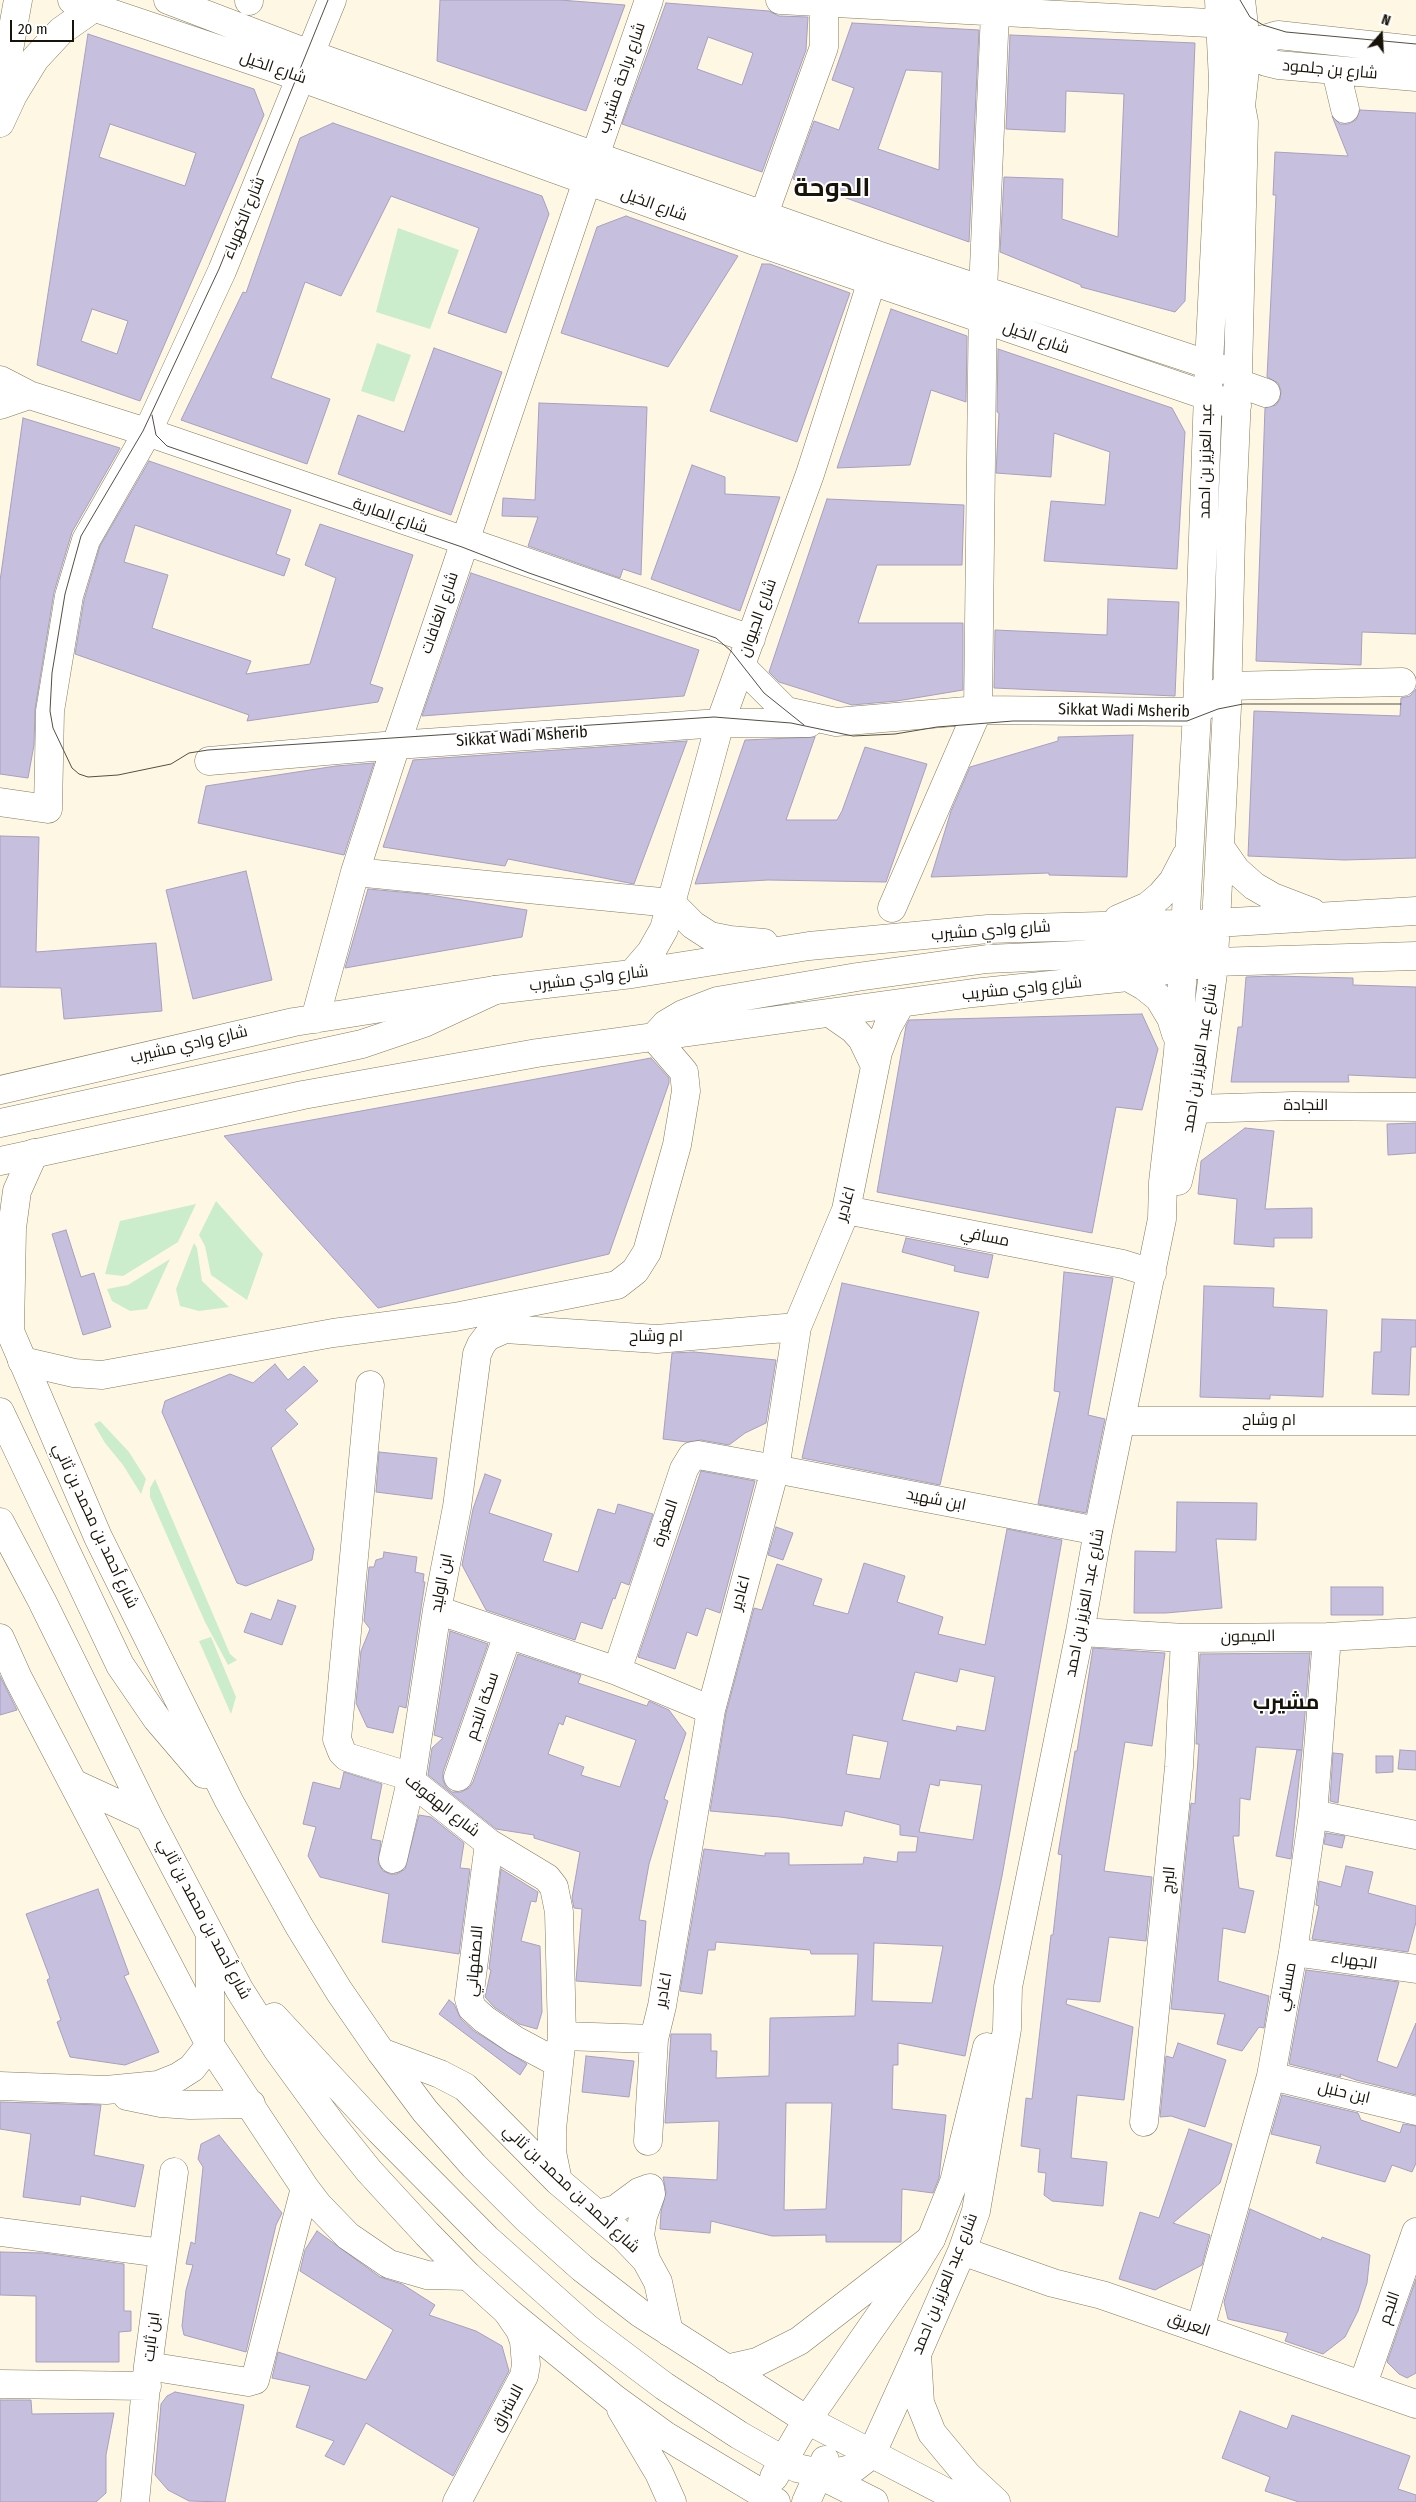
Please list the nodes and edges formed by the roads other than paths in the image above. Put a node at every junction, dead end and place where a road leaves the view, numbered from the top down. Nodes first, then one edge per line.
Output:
1 (18, 0) edge
2 (168, 0) edge
3 (332, 0) edge
4 (649, 0) edge
5 (780, 0) edge
6 (1241, 0) edge
7 (824, 1) edge
8 (83, 3) edge
9 (1216, 8) edge
10 (996, 12) dead end
11 (1416, 50) edge
12 (1246, 51) junction
13 (306, 66) junction
14 (1292, 66) junction
15 (1336, 71) junction
16 (1416, 78) edge
17 (1223, 81) junction
18 (0, 100) edge
19 (1345, 109) dead end
20 (1244, 122) junction
21 (0, 123) edge
22 (581, 170) junction
23 (764, 214) junction
24 (876, 268) junction
25 (983, 291) junction
26 (983, 320) junction
27 (1209, 364) junction
28 (0, 380) edge
29 (1238, 388) junction
30 (1266, 393) dead end
31 (29, 394) junction
32 (1208, 396) junction
33 (0, 405) edge
34 (147, 433) junction
35 (464, 541) junction
36 (751, 639) junction
37 (741, 666) junction
38 (1402, 682) dead end
39 (1227, 686) junction
40 (978, 710) junction
41 (1197, 712) junction
42 (836, 722) junction
43 (720, 723) junction
44 (396, 745) junction
45 (209, 761) dead end
46 (0, 802) edge
47 (1220, 847) junction
48 (1189, 850) junction
49 (354, 872) junction
50 (671, 903) junction
51 (892, 908) dead end
52 (1416, 911) edge
53 (1323, 915) junction
54 (1216, 922) junction
55 (1095, 925) junction
56 (1184, 945) junction
57 (809, 946) junction
58 (1416, 956) edge
59 (1214, 962) junction
60 (632, 974) junction
61 (1128, 978) junction
62 (495, 990) junction
63 (901, 1003) junction
64 (830, 1013) junction
65 (316, 1019) junction
66 (654, 1037) junction
67 (1178, 1052) junction
68 (875, 1066) junction
69 (0, 1090) edge
70 (1416, 1107) edge
71 (1195, 1109) junction
72 (0, 1123) edge
73 (34, 1152) junction
74 (4, 1160) edge
75 (846, 1210) junction
76 (1162, 1219) junction
77 (1154, 1260) junction
78 (0, 1308) edge
79 (797, 1327) junction
80 (515, 1329) joint
81 (10, 1335) junction
82 (22, 1362) junction
83 (370, 1385) dead end
84 (0, 1412) edge
85 (1122, 1421) junction
86 (1416, 1421) edge
87 (775, 1469) junction
88 (0, 1522) edge
89 (1098, 1531) junction
90 (437, 1610) junction
91 (1080, 1632) junction
92 (1416, 1632) edge
93 (508, 1634) junction
94 (1328, 1636) junction
95 (0, 1638) edge
96 (1185, 1638) junction
97 (617, 1671) junction
98 (711, 1710) junction
99 (458, 1777) dead end
100 (411, 1781) junction
101 (75, 1784) junction
102 (229, 1801) junction
103 (1313, 1814) junction
104 (149, 1818) junction
105 (1416, 1836) edge
106 (489, 1843) junction
107 (393, 1859) dead end
108 (210, 1932) junction
109 (1293, 1952) junction
110 (224, 1956) junction
111 (1416, 1970) edge
112 (1008, 1987) junction
113 (562, 2036) junction
114 (654, 2038) junction
115 (210, 2045) junction
116 (380, 2052) junction
117 (558, 2063) junction
118 (1271, 2076) junction
119 (0, 2086) edge
120 (106, 2090) junction
121 (251, 2104) junction
122 (1416, 2111) edge
123 (553, 2113) junction
124 (1144, 2122) dead end
125 (506, 2131) junction
126 (648, 2141) dead end
127 (174, 2172) dead end
128 (558, 2181) junction
129 (305, 2188) junction
130 (598, 2214) junction
131 (0, 2232) edge
132 (1416, 2232) edge
133 (931, 2239) junction
134 (962, 2251) junction
135 (162, 2253) junction
136 (646, 2260) junction
137 (468, 2276) junction
138 (507, 2311) junction
139 (1200, 2329) junction
140 (669, 2332) junction
141 (918, 2354) junction
142 (726, 2369) junction
143 (148, 2376) junction
144 (0, 2384) edge
145 (1363, 2384) junction
146 (616, 2399) junction
147 (1416, 2404) edge
148 (807, 2420) junction
149 (871, 2455) junction
150 (783, 2461) junction
151 (820, 2475) junction
152 (857, 2498) edge
153 (767, 2500) edge
154 (135, 2502) edge
155 (457, 2502) edge
156 (672, 2502) edge
157 (806, 2502) edge
158 (965, 2502) edge
159 (996, 2502) edge

1 - 18 street
2 - 13 street, شارع الخيل
3 - 13 street, شارع الكهرباء
4 - 22 street, شارع براحة مشيرب
5 - 7 street
6 - 12 street, عبد العزيز بن احمد
7 - 9 street
7 - 23 street
8 - 13 street, شارع الخيل
8 - 21 street
9 - 12 street
9 - 17 street, عبد العزيز بن احمد
10 - 25 street
11 - 12 street, شارع بن جلمود
12 - 14 street, شارع بن جلمود
12 - 17 street, شارع بن جلمود
12 - 20 street, عبد العزيز بن احمد
13 - 22 street, شارع الخيل
13 - 22 street, شارع الخيل
13 - 34 street, شارع الكهرباء
14 - 15 street, شارع بن جلمود
14 - 20 street
15 - 16 street, شارع بن جلمود
15 - 19 street
17 - 27 street, عبد العزيز بن احمد
20 - 29 street, عبد العزيز بن احمد
22 - 23 street, شارع الخيل
22 - 24 street, شارع الخيل
22 - 35 street, شارع الغافات
23 - 24 street, شارع الخيل
24 - 25 street, شارع الخيل
24 - 26 street, شارع الخيل
24 - 36 street, شارع الجيوان
25 - 26 street
25 - 27 street, شارع الخيل
26 - 32 street, شارع الخيل
26 - 40 street
27 - 29 street, شارع الخيل
27 - 32 street, عبد العزيز بن احمد
28 - 31 street, شارع المارية
29 - 30 street
29 - 32 street, شارع الخيل
29 - 39 street, عبد العزيز بن احمد
31 - 33 street
31 - 34 street, شارع المارية
32 - 41 street, عبد العزيز بن احمد
34 - 35 street, شارع المارية
34 - 46 street, شارع الكهرباء
35 - 36 street, شارع المارية
35 - 44 street, شارع الغافات
36 - 37 street, شارع الجيوان
37 - 42 street, Sikkat Wadi Msherib
37 - 43 street, شارع الجيوان
38 - 39 street
39 - 41 street, Sikkat Wadi Msherib
39 - 47 street, عبد العزيز بن احمد
40 - 41 street, Sikkat Wadi Msherib
40 - 42 street, Sikkat Wadi Msherib
40 - 51 street
41 - 48 street, عبد العزيز بن احمد
42 - 43 street, Sikkat Wadi Msherib
43 - 44 street, Sikkat Wadi Msherib
43 - 50 street, شارع الجيوان
44 - 45 street, Sikkat Wadi Msherib
44 - 49 street, شارع الغافات
47 - 53 street
47 - 54 street, عبد العزيز بن احمد
48 - 55 street
48 - 56 street, عبد العزيز بن احمد
49 - 50 street
49 - 65 street, شارع الغافات
50 - 57 street
50 - 60 street, شارع الجيوان
52 - 53 street
53 - 54 street
54 - 56 street, شارع وادي مشريب
54 - 59 street, شارع عبد العزيز بن احمد
55 - 56 street, شارع وادي مشيرب
55 - 57 street, شارع وادي مشيرب
56 - 59 street, شارع وادي مشريب
56 - 61 street, شارع وادي مشريب
56 - 66 street
56 - 67 street, شارع عبد العزيز بن احمد
57 - 60 street, شارع وادي مشيرب
58 - 59 street
59 - 71 street, شارع عبد العزيز بن احمد
60 - 62 street, شارع وادي مشيرب
61 - 63 street, شارع وادي مشريب
61 - 67 street
62 - 65 street, شارع وادي مشيرب
62 - 72 street
63 - 64 street, شارع وادي مشريب
63 - 68 street, اغادير
64 - 66 street
64 - 68 street
65 - 69 street, شارع وادي مشيرب
66 - 73 street
66 - 82 street
67 - 76 street, شارع عبد العزيز بن احمد
68 - 75 street, اغادير
70 - 71 street, النجادة
71 - 76 street, شارع عبد العزيز بن احمد
73 - 74 street
73 - 81 street
75 - 77 street, مسافي
75 - 79 street, اغادير
76 - 77 street, شارع عبد العزيز بن احمد
77 - 85 street, شارع عبد العزيز بن احمد
78 - 81 street, شارع أحمد بن محمد بن ثاني
79 - 80 street, ام وشاح
79 - 87 street, اغادير
80 - 90 street, ابن الوليد
81 - 82 street, شارع أحمد بن محمد بن ثاني
82 - 102 street, شارع أحمد بن محمد بن ثاني
83 - 100 street, شارع الهفوف
84 - 102 street
85 - 86 street, ام وشاح
85 - 89 street, شارع عبد العزيز بن احمد
87 - 89 street, ابن شهيد
87 - 97 street, المغيرة
87 - 98 street, اغادير
88 - 104 street, شارع أحمد بن محمد بن ثاني
89 - 91 street, شارع عبد العزيز بن احمد
90 - 93 street
90 - 100 street, ابن الوليد
91 - 96 street, الميمون
91 - 112 street, شارع عبد العزيز بن احمد
92 - 94 street, الميمون
93 - 97 street
93 - 99 street, سكة النجم
94 - 96 street, الميمون
94 - 103 street, مسافي
95 - 101 street
96 - 124 street, البرج
97 - 98 street
98 - 114 street, اغادير
100 - 106 street, شارع الهفوف
100 - 107 street, ابن الوليد
101 - 104 street
101 - 115 street
102 - 116 street, شارع أحمد بن محمد بن ثاني
103 - 105 street
103 - 109 street, مسافي
104 - 108 street, شارع أحمد بن محمد بن ثاني
106 - 113 street, شارع الهفوف
106 - 117 street, الاصفهاني
108 - 110 street, شارع أحمد بن محمد بن ثاني
108 - 115 street
109 - 111 street, الجهراء
109 - 118 street, مسافي
110 - 137 street, شارع أحمد بن محمد بن ثاني
110 - 150 street
112 - 133 street, شارع عبد العزيز بن احمد
112 - 134 street, شارع عبد العزيز بن احمد
113 - 114 street
113 - 117 street, شارع الهفوف
114 - 126 street, اغادير
115 - 120 street
115 - 121 street
116 - 125 street, شارع أحمد بن محمد بن ثاني
116 - 140 street, شارع أحمد بن محمد بن ثاني
117 - 123 street, شارع الهفوف
118 - 122 street, ابن حنبل
118 - 139 street, مسافي
119 - 120 street
120 - 121 street
121 - 129 street
123 - 125 street
123 - 128 street, شارع الهفوف
125 - 128 street, شارع أحمد بن محمد بن ثاني
127 - 135 street, ابن ثابت
128 - 130 street, شارع أحمد بن محمد بن ثاني
129 - 137 street
129 - 143 street
130 - 136 street, شارع أحمد بن محمد بن ثاني
130 - 136 street
131 - 135 street
132 - 145 street, النجم
133 - 142 street
133 - 148 street, شارع عبد العزيز بن احمد
134 - 139 street, العريق
134 - 141 street, شارع عبد العزيز بن احمد
135 - 143 street, ابن ثابت
136 - 140 street, شارع أحمد بن محمد بن ثاني
137 - 138 street, شارع أحمد بن محمد بن ثاني
138 - 146 street, شارع أحمد بن محمد بن ثاني
138 - 155 street, الاشراق
139 - 145 street, العريق
140 - 142 street, شارع أحمد بن محمد بن ثاني
141 - 149 street, شارع عبد العزيز بن احمد
141 - 159 street
142 - 148 street, شارع أحمد بن محمد بن ثاني
143 - 144 street
143 - 154 street, ابن ثابت
145 - 147 street, العريق
146 - 153 street, شارع أحمد بن محمد بن ثاني
146 - 156 street
148 - 149 street, شارع أحمد بن محمد بن ثاني
148 - 150 street, شارع عبد العزيز بن احمد
148 - 151 street
149 - 151 street
149 - 152 street, شارع عبد العزيز بن احمد
149 - 158 street, شارع أحمد بن محمد بن ثاني
150 - 151 street
150 - 153 street, شارع عبد العزيز بن احمد
151 - 152 street
151 - 153 street
151 - 157 street

